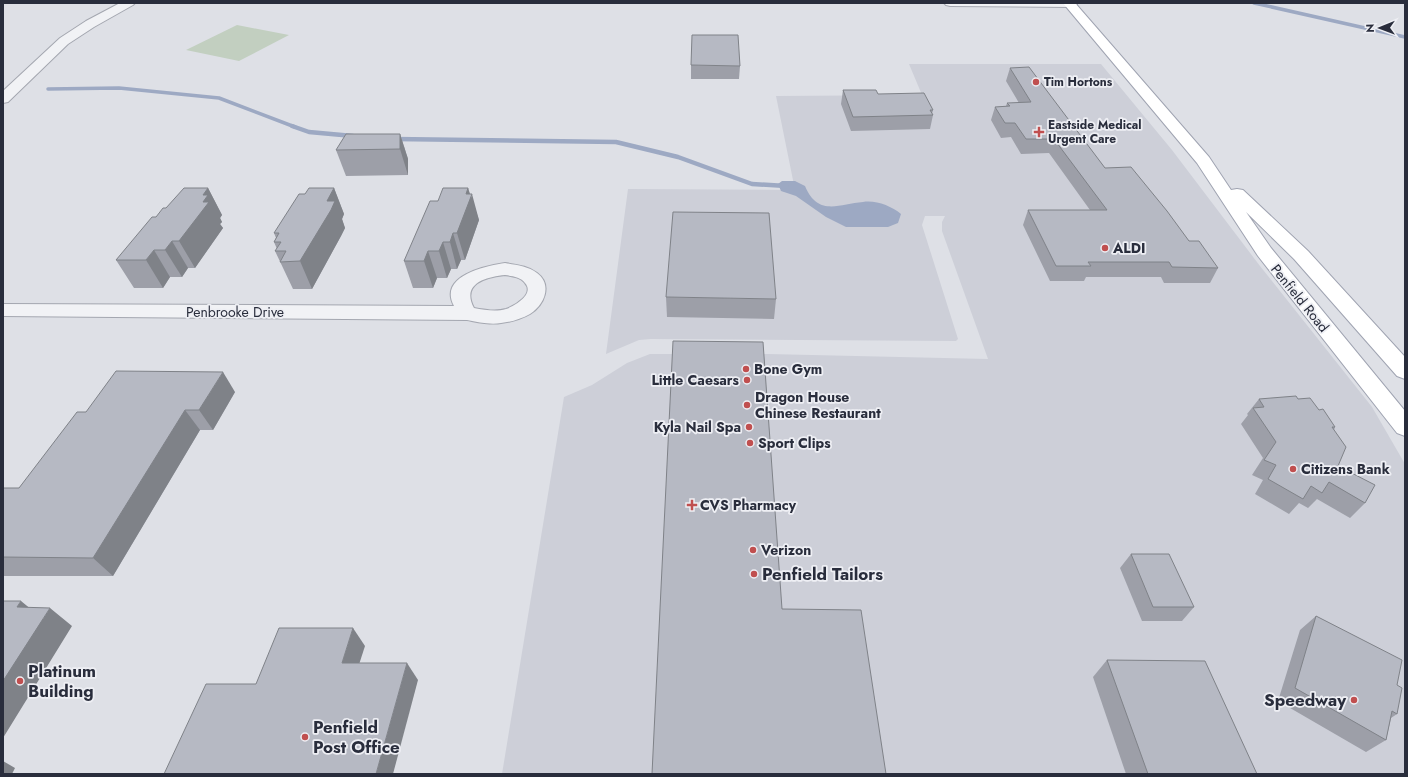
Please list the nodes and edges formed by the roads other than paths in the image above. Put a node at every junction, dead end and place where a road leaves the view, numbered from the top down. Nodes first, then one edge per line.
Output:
1 (129, 3) edge
2 (950, 3) edge
3 (1070, 4) edge
4 (3, 99) edge
5 (1204, 162) junction
6 (3, 310) edge
7 (466, 313) dead end
8 (1405, 371) edge
9 (1405, 427) edge

1 - 4 street
2 - 3 street
3 - 5 main road, Penfield Road
5 - 8 main road, Penfield Road
5 - 9 main road, Penfield Road
6 - 7 street, Penbrooke Drive

